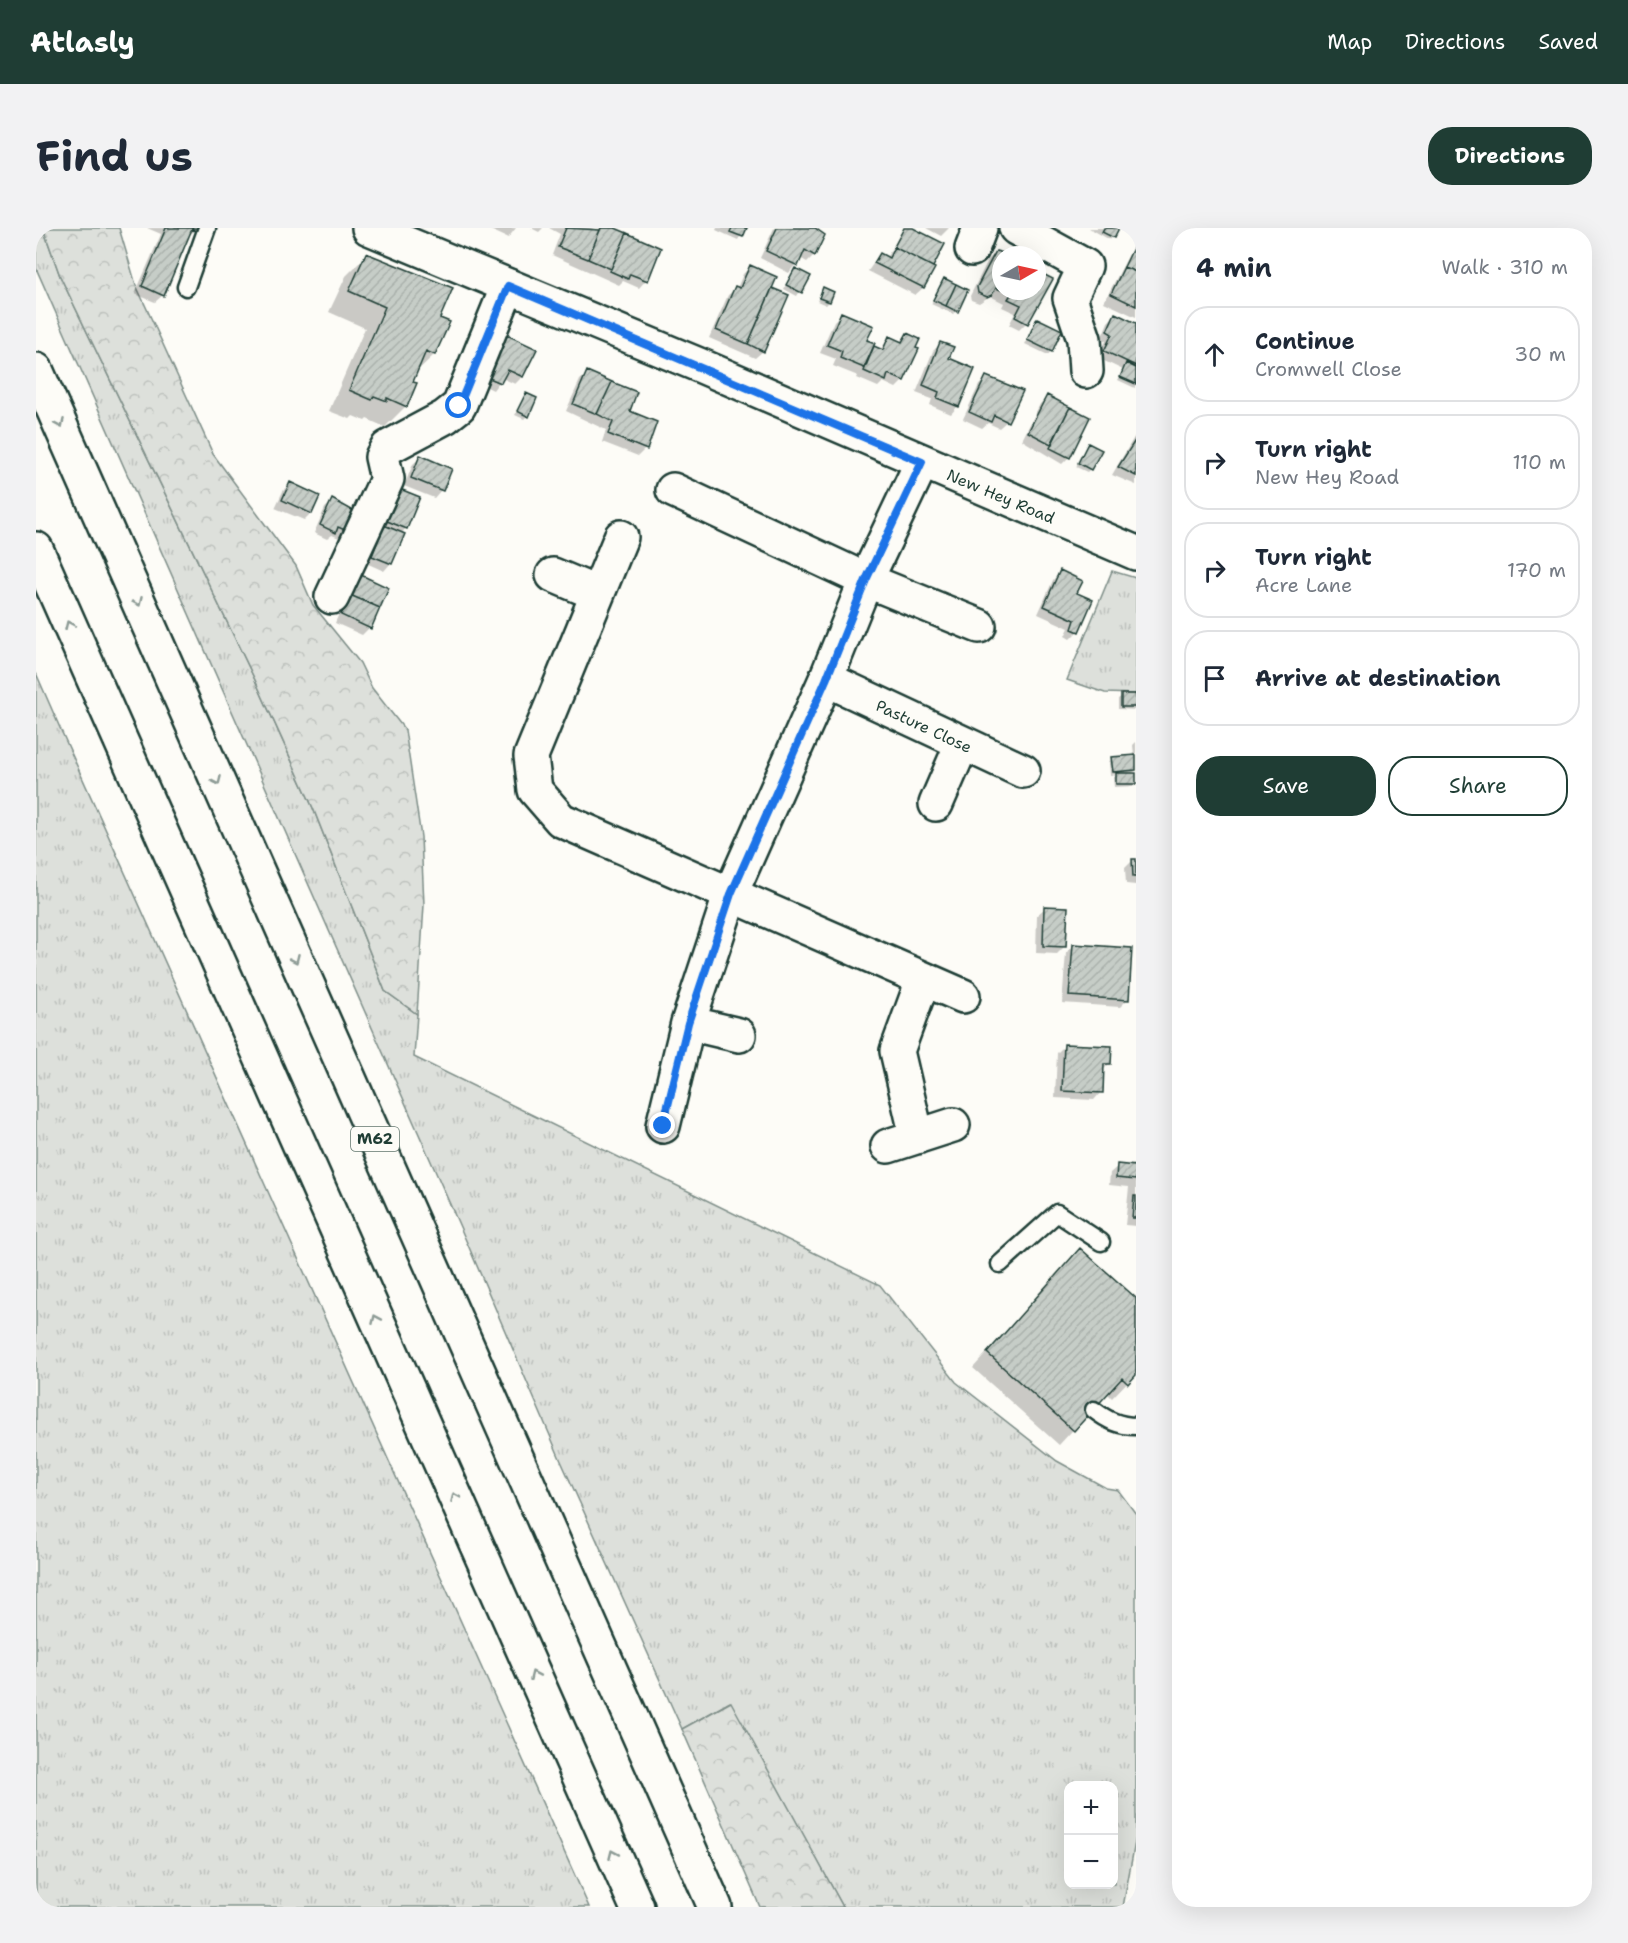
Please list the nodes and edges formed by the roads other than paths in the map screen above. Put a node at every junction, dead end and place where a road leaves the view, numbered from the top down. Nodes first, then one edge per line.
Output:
1 (207, 228) edge
2 (369, 228) edge
3 (1016, 228) edge
4 (186, 286) dead end
5 (508, 286) junction
6 (36, 370) edge
7 (1086, 371) dead end
8 (922, 462) junction
9 (673, 490) dead end
10 (621, 537) dead end
11 (36, 549) edge
12 (1136, 554) edge
13 (553, 575) dead end
14 (866, 580) junction
15 (596, 593) junction
16 (332, 597) dead end
17 (979, 626) dead end
18 (826, 680) junction
19 (962, 744) junction
20 (1023, 771) dead end
21 (936, 804) dead end
22 (731, 894) junction
23 (922, 980) junction
24 (963, 996) dead end
25 (688, 1023) junction
26 (739, 1035) dead end
27 (953, 1125) dead end
28 (663, 1126) dead end
29 (1101, 1242) dead end
30 (1000, 1264) dead end
31 (1094, 1410) dead end
32 (1136, 1426) edge
33 (637, 1907) edge
34 (715, 1907) edge

1 - 4 lane
2 - 5 main road, New Hey Road
3 - 7 main road
5 - 8 main road, New Hey Road
5 - 16 main road
6 -> 34 main road, M62
8 - 12 main road, New Hey Road
8 - 14 main road
9 - 14 main road
10 - 15 main road
33 -> 11 main road
13 - 15 main road
14 - 17 main road
14 - 18 main road
15 - 22 main road
18 - 19 main road, Pasture Close
18 - 22 main road
19 - 20 main road, Pasture Close
19 - 21 main road
22 - 23 main road
22 - 25 main road
23 - 24 main road
23 - 27 main road
25 - 26 main road
25 - 28 main road
29 - 30 lane
31 - 32 lane

